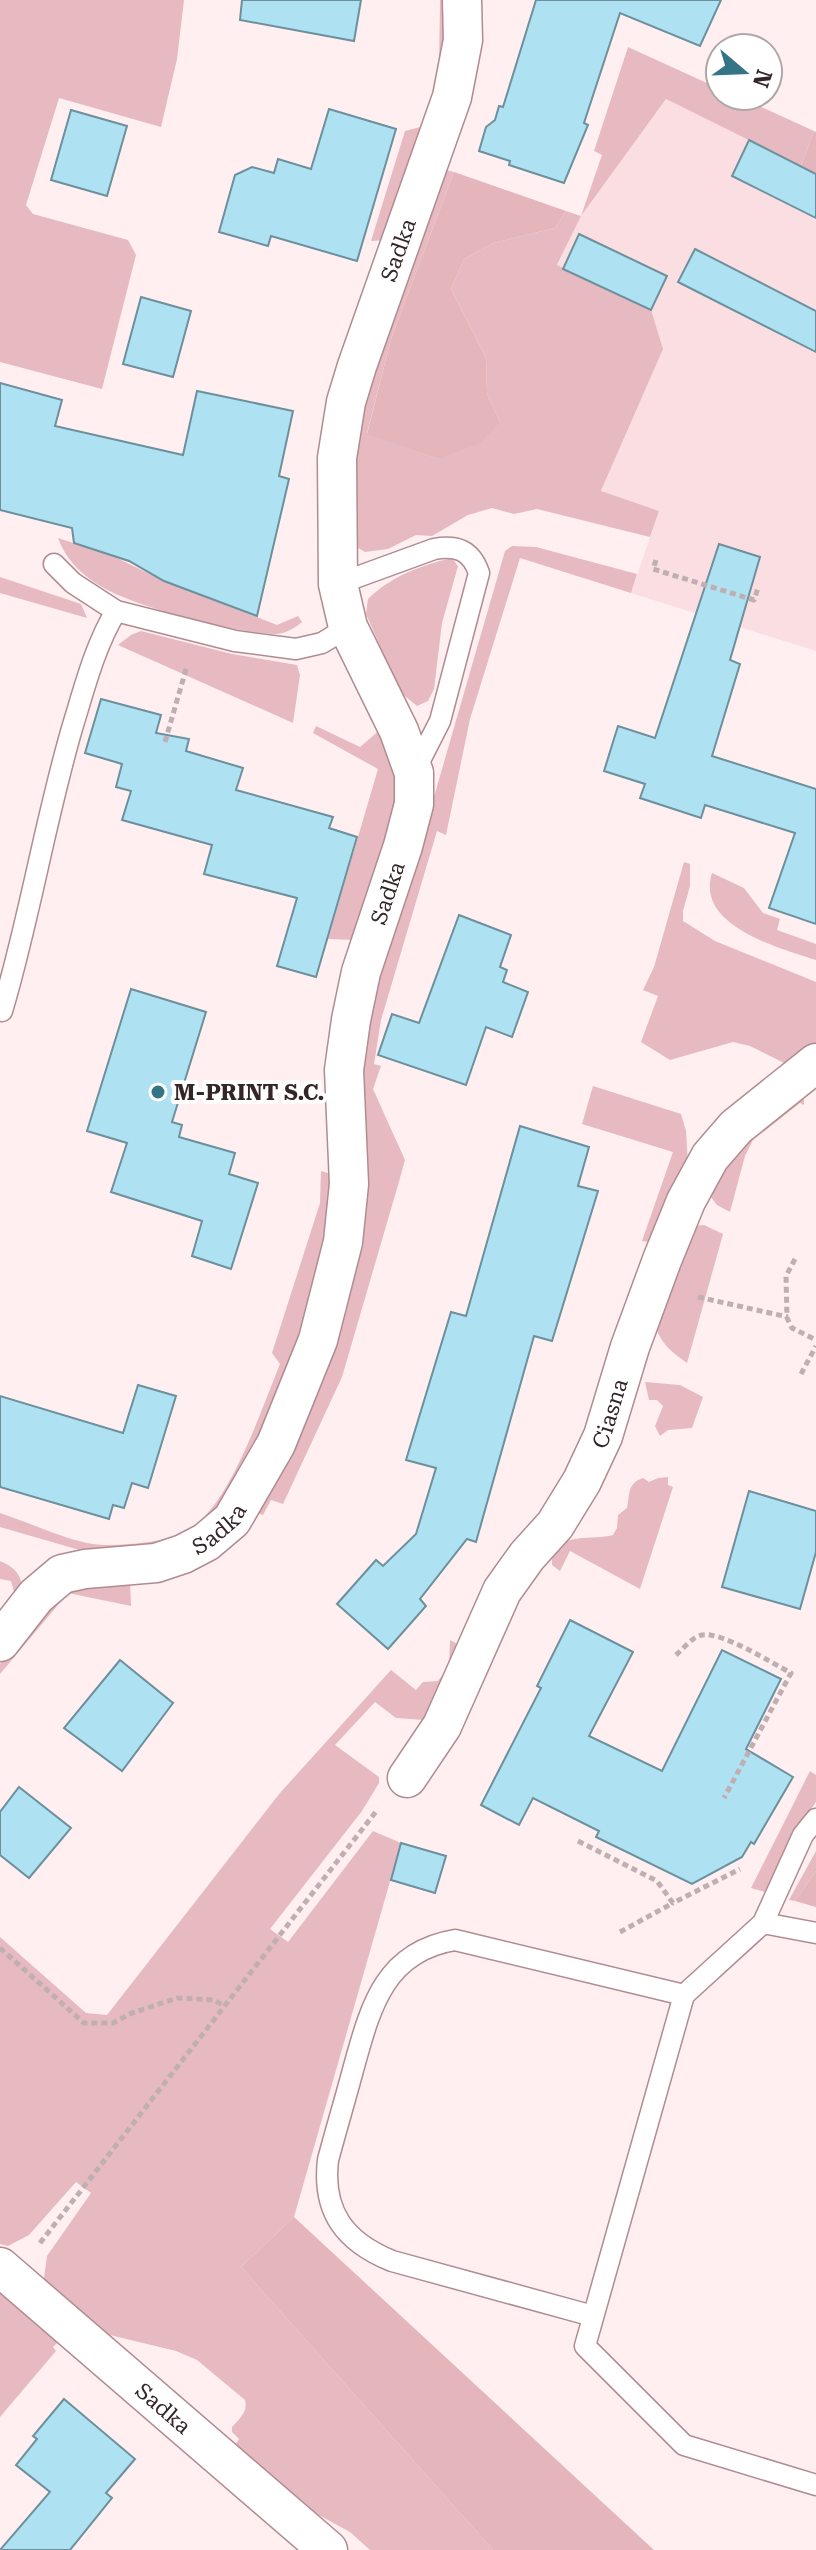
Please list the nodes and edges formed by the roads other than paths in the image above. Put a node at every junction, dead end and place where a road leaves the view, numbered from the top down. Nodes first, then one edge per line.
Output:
1 (462, 0) edge
2 (54, 564) dead end
3 (338, 584) junction
4 (116, 611) junction
5 (348, 627) junction
6 (414, 773) junction
7 (2, 1011) edge
8 (816, 1063) edge
9 (0, 1642) edge
10 (407, 1778) road end
11 (816, 1819) edge
12 (763, 1923) junction
13 (816, 1933) edge
14 (684, 1995) junction
15 (6, 2273) edge
16 (593, 2316) junction
17 (816, 2485) edge
18 (328, 2550) edge

1 - 3 street, Sadka
2 - 4 lane
3 - 5 street, Sadka
3 - 6 lane
4 - 5 lane
4 - 7 lane
5 - 6 street, Sadka
6 - 9 street, Sadka
8 - 10 street, Ciasna
11 - 12 lane
12 - 13 lane
12 - 14 lane
14 - 16 lane
14 - 16 lane
15 - 18 street, Sadka
16 - 17 lane

